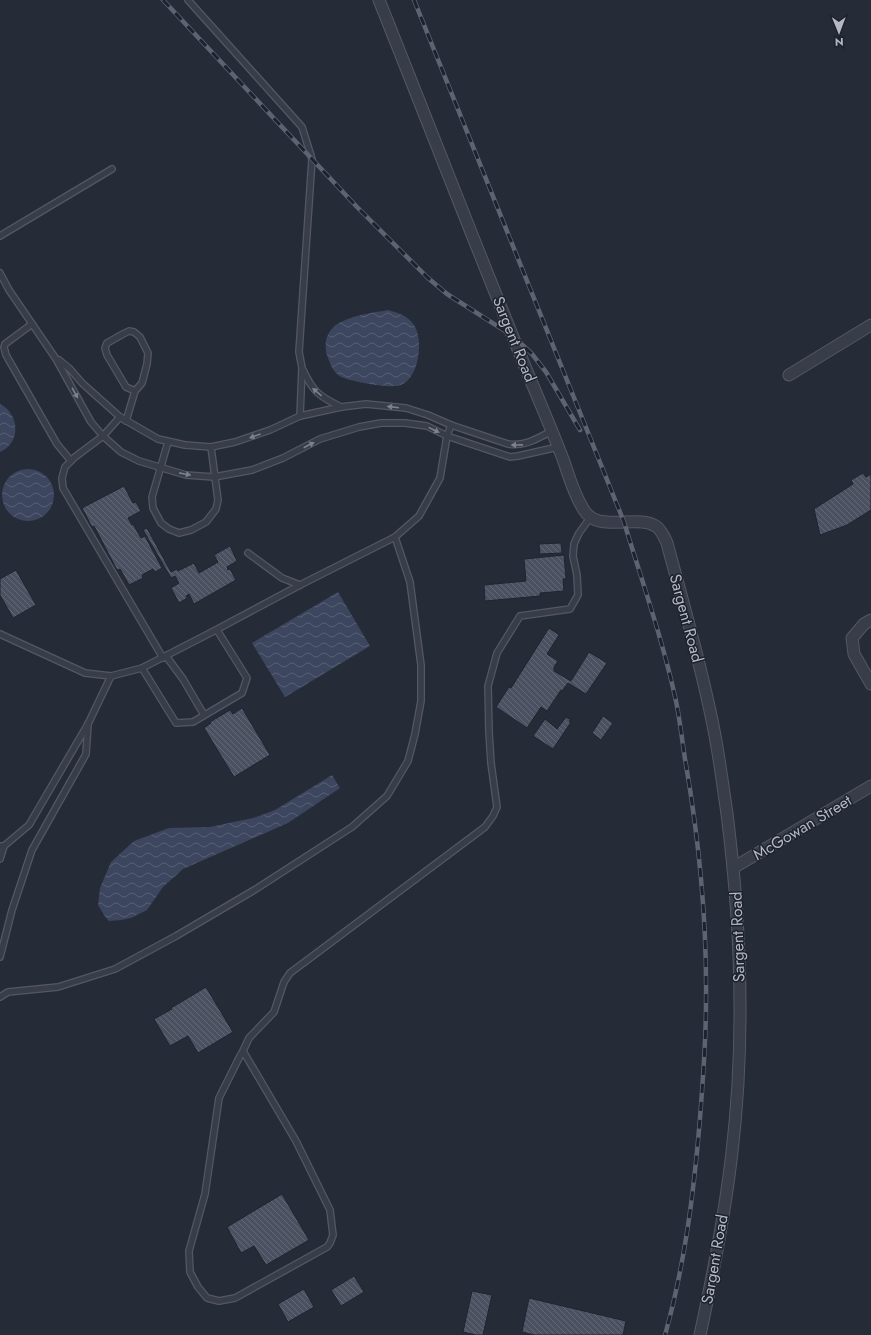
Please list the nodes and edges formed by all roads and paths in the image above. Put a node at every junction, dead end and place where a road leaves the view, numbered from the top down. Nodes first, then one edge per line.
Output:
1 (188, 0) edge
2 (379, 0) edge
3 (112, 169) dead end
4 (0, 236) edge
5 (0, 273) edge
6 (32, 324) junction
7 (871, 325) edge
8 (56, 359) junction
9 (302, 368) junction
10 (789, 375) dead end
11 (135, 391) junction
12 (341, 407) junction
13 (300, 416) junction
14 (120, 417) junction
15 (126, 421) junction
16 (451, 425) junction
17 (552, 431) junction
18 (103, 436) junction
19 (447, 436) junction
20 (168, 442) junction
21 (211, 447) junction
22 (558, 448) junction
23 (71, 461) junction
24 (161, 468) junction
25 (214, 477) junction
26 (590, 518) junction
27 (395, 537) junction
28 (248, 553) dead end
29 (300, 585) junction
30 (871, 620) edge
31 (217, 630) junction
32 (0, 634) edge
33 (165, 657) junction
34 (142, 668) junction
35 (111, 676) junction
36 (871, 684) edge
37 (204, 715) junction
38 (88, 724) junction
39 (871, 786) edge
40 (2, 846) edge
41 (0, 859) edge
42 (734, 868) junction
43 (0, 957) edge
44 (0, 997) edge
45 (243, 1051) junction
46 (700, 1335) edge

1 - 9 lane
2 - 17 street, Sargent Road
3 - 4 lane
5 - 6 lane
6 - 8 lane
6 - 23 lane
7 - 10 street
8 - 14 lane
8 -> 18 lane
12 -> 9 lane
9 - 13 lane
11 - 11 lane
11 - 15 lane
12 - 13 lane
16 -> 12 lane
13 -> 21 lane
14 - 15 lane
14 - 18 lane
15 - 20 lane
17 -> 16 lane
16 - 19 lane
17 - 22 street, Sargent Road
18 - 23 lane
18 - 24 lane
19 - 22 lane
25 -> 19 lane
19 - 27 lane
20 - 21 lane
20 - 24 lane
21 - 25 lane
22 - 26 street, Sargent Road
23 - 33 lane
24 -> 25 lane
24 - 25 lane
26 - 42 street, Sargent Road
26 - 45 lane
27 - 29 lane
27 - 44 lane
28 - 29 lane
29 - 31 lane
30 - 36 street
31 - 33 lane
31 - 37 lane
32 - 35 lane
33 - 34 lane
33 - 37 lane
34 - 35 lane
34 - 37 lane
35 - 38 lane
38 - 40 lane
38 - 43 lane
39 - 42 street, McGowan Street
40 - 41 lane
42 - 46 street, Sargent Road
45 - 45 lane

